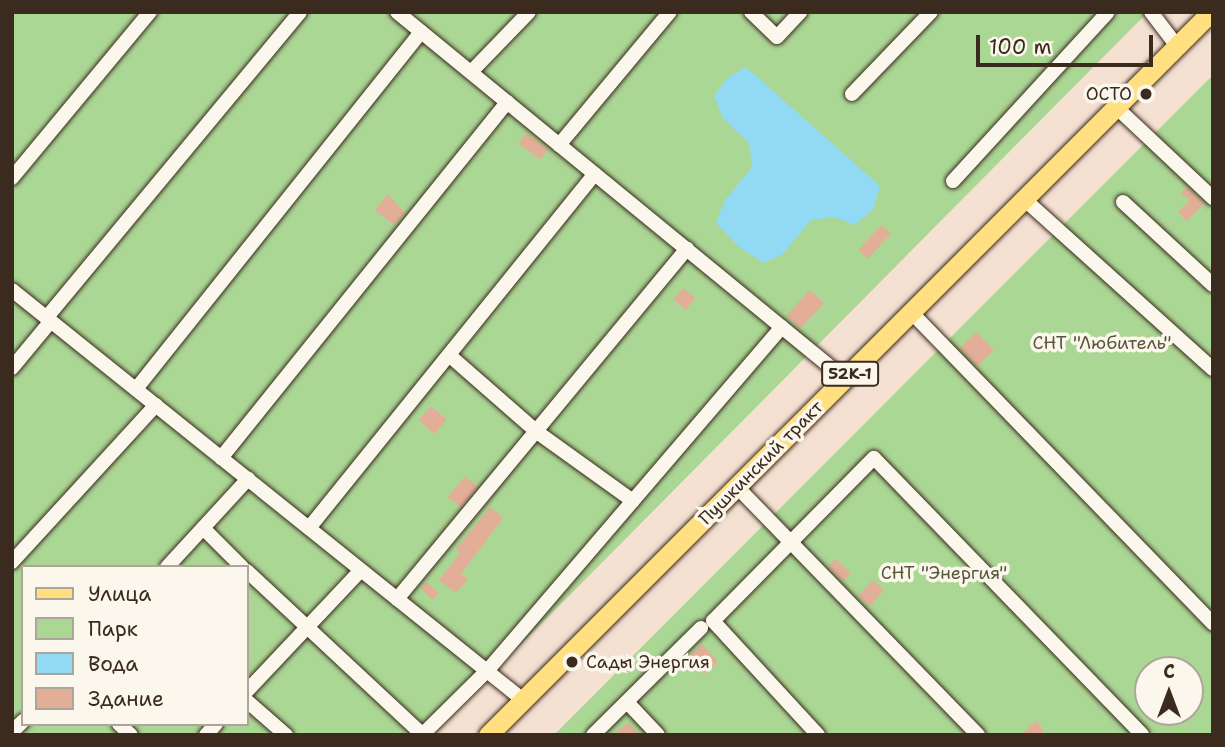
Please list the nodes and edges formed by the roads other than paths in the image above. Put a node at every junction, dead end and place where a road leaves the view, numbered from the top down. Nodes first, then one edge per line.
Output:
1 (150, 12) edge
2 (300, 12) edge
3 (529, 12) edge
4 (670, 12) edge
5 (751, 12) edge
6 (800, 12) edge
7 (931, 12) edge
8 (1108, 12) edge
9 (1211, 12) edge
10 (401, 13) edge
11 (1155, 14) edge
12 (421, 32) junction
13 (1177, 46) junction
14 (471, 72) junction
15 (852, 94) dead end
16 (507, 102) junction
17 (1116, 107) junction
18 (559, 145) junction
19 (595, 174) junction
20 (12, 178) edge
21 (953, 181) dead end
22 (1213, 198) edge
23 (1024, 199) junction
24 (1124, 202) dead end
25 (687, 249) junction
26 (1213, 285) edge
27 (12, 290) edge
28 (911, 312) junction
29 (49, 319) junction
30 (782, 327) junction
31 (449, 355) junction
32 (12, 368) edge
33 (1213, 369) edge
34 (845, 379) junction
35 (136, 389) junction
36 (156, 405) junction
37 (537, 432) junction
38 (221, 458) junction
39 (248, 479) junction
40 (737, 487) junction
41 (633, 501) junction
42 (203, 528) junction
43 (309, 528) junction
44 (791, 544) junction
45 (12, 562) edge
46 (169, 565) edge
47 (240, 565) edge
48 (361, 570) junction
49 (248, 572) edge
50 (397, 599) junction
51 (1211, 618) edge
52 (701, 628) dead end
53 (306, 629) junction
54 (487, 671) junction
55 (248, 690) edge
56 (523, 700) junction
57 (248, 702) edge
58 (627, 702) junction
59 (286, 735) edge
60 (423, 735) edge
61 (488, 735) edge
62 (593, 735) edge
63 (659, 735) edge
64 (818, 735) edge
65 (978, 735) edge
66 (1142, 735) edge

1 - 20 street
2 - 29 street
3 - 14 street
4 - 18 street
5 - 6 street
7 - 15 street
8 - 21 street
9 - 13 main road, Пушкинский тракт / 52К-1
10 - 12 street
11 - 13 street
12 - 14 street
12 - 35 street
13 - 17 main road, Пушкинский тракт / 52К-1
14 - 16 street
16 - 18 street
16 - 38 street
17 - 22 street
17 - 23 main road, Пушкинский тракт / 52К-1
18 - 19 street
19 - 25 street
19 - 31 street
23 - 28 main road, Пушкинский тракт / 52К-1
23 - 33 street
24 - 26 street
25 - 30 street
25 - 37 street
27 - 29 street
28 - 34 main road, Пушкинский тракт / 52К-1
28 - 51 street
29 - 32 street
29 - 35 street
30 - 34 street
30 - 41 street
31 - 37 street
31 - 43 street
34 - 40 main road, Пушкинский тракт / 52К-1
35 - 36 street
36 - 38 street
36 - 45 street
37 - 41 street
37 - 50 street
38 - 39 street
39 - 42 street
39 - 43 street
40 - 44 street
40 - 56 main road, Пушкинский тракт / 52К-1
41 - 54 street
42 - 46 street
42 - 47 street
43 - 48 street
44 - 64 street
44 - 65 street
44 - 66 street
48 - 50 street
48 - 53 street
49 - 53 street
50 - 54 street
52 - 58 street
53 - 55 street
53 - 60 street
54 - 56 street
54 - 60 street
56 - 61 main road, Пушкинский тракт / 52К-1
57 - 59 street
58 - 62 street
58 - 63 street

